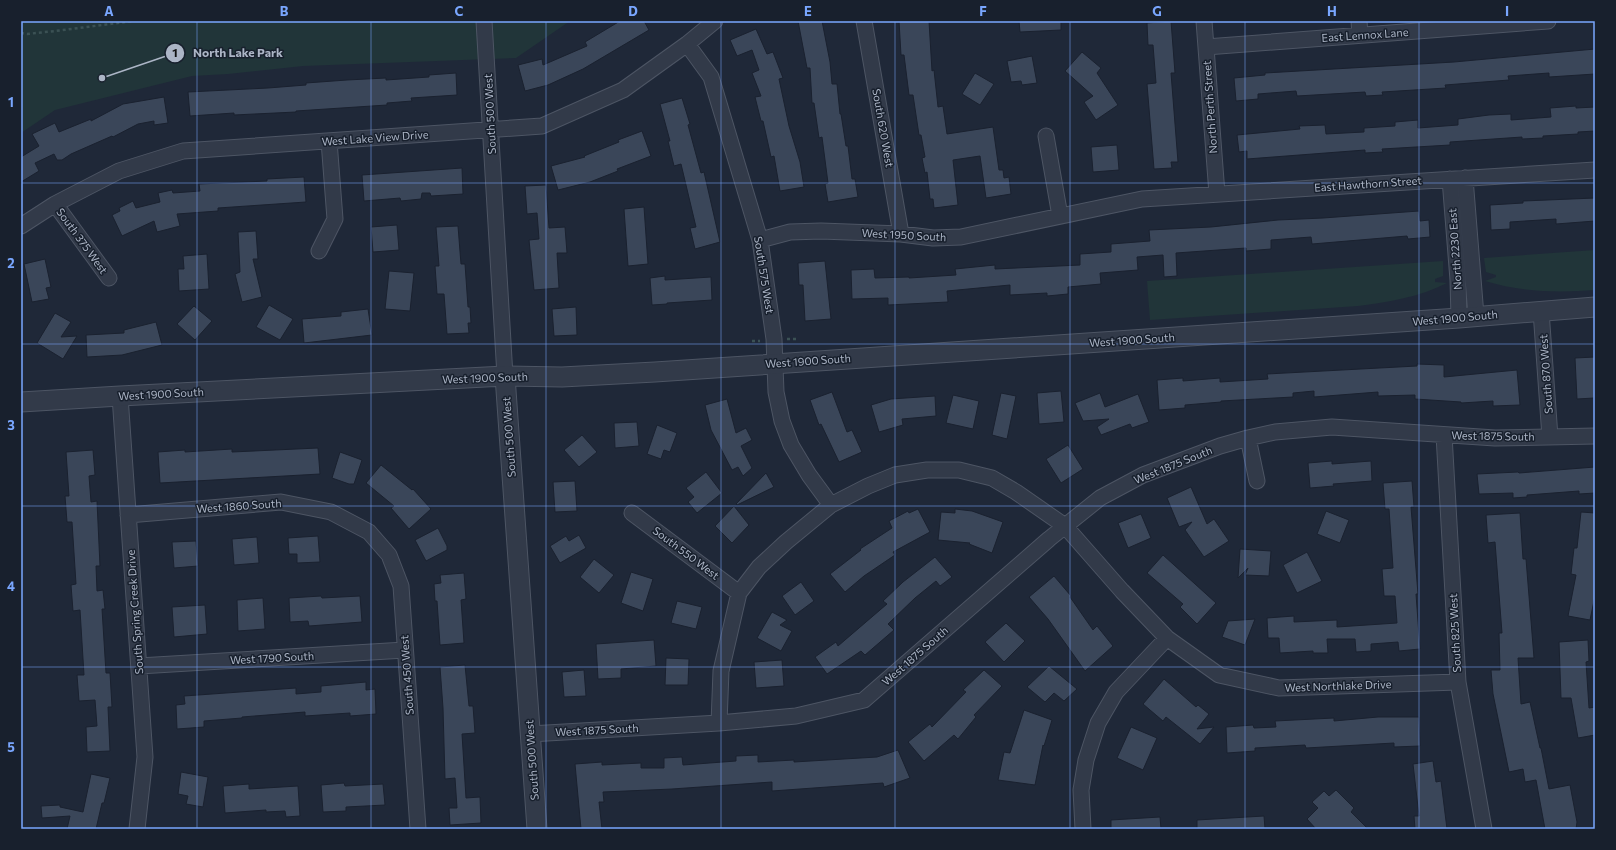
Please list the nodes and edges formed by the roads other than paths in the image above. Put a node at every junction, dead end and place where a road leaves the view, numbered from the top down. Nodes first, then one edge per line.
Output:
1 (484, 21) edge
2 (715, 21) edge
3 (864, 21) edge
4 (1204, 21) edge
5 (1539, 21) edge
6 (1359, 28) edge
7 (687, 44) junction
8 (1206, 47) junction
9 (491, 130) junction
10 (1046, 136) dead end
11 (329, 141) junction
12 (1595, 170) edge
13 (1465, 178) junction
14 (1450, 179) junction
15 (1217, 194) junction
16 (1142, 198) joint
17 (55, 204) junction
18 (1060, 216) junction
19 (21, 226) edge
20 (901, 234) junction
21 (760, 240) junction
22 (319, 252) dead end
23 (108, 278) dead end
24 (1595, 307) edge
25 (1541, 311) junction
26 (1468, 317) junction
27 (776, 363) junction
28 (505, 376) junction
29 (120, 396) junction
30 (21, 402) edge
31 (1444, 435) junction
32 (1595, 436) edge
33 (1550, 437) junction
34 (1248, 438) junction
35 (1257, 481) dead end
36 (831, 505) junction
37 (632, 513) dead end
38 (128, 515) junction
39 (1065, 526) junction
40 (369, 532) joint
41 (739, 593) junction
42 (1167, 638) junction
43 (405, 650) junction
44 (139, 666) junction
45 (1458, 682) junction
46 (719, 723) junction
47 (530, 734) junction
48 (137, 829) edge
49 (418, 829) edge
50 (537, 829) edge
51 (1083, 829) edge
52 (1484, 829) edge

1 - 9 street, South 500 West
2 - 7 street, West Lake View Drive
3 - 20 street, South 620 West
4 - 8 street, North Perth Street
5 - 6 street, East Lennox Lane
6 - 8 street, East Lennox Lane
7 - 9 street, West Lake View Drive
7 - 21 street, South 575 West
8 - 15 street, North Perth Street
9 - 11 street, West Lake View Drive
9 - 28 street, South 500 West
10 - 18 street
11 - 17 street, West Lake View Drive
11 - 22 street
12 - 13 street, East Hawthorn Street
13 - 14 street, East Hawthorn Street
13 - 26 street, North 2230 East
14 - 15 street, East Hawthorn Street
14 - 26 street, North 2230 East
15 - 16 street, East Hawthorn Street
16 - 18 street, West 1950 South
17 - 19 street, West Lake View Drive
17 - 23 street, South 375 West
18 - 20 street, West 1950 South
20 - 21 street, West 1950 South
21 - 27 street, South 575 West
24 - 25 street, West 1900 South
25 - 26 street, West 1900 South
25 - 33 street, South 870 West
26 - 27 street, West 1900 South
27 - 28 street, West 1900 South
27 - 36 street, South 575 West
28 - 29 street, West 1900 South
28 - 47 street, South 500 West
29 - 30 street, West 1900 South
29 - 38 street, South Spring Creek Drive
31 - 33 street, West 1875 South
31 - 34 street, West 1875 South
31 - 45 street, South 825 West
32 - 33 street, West 1875 South
34 - 35 street
34 - 39 street, West 1875 South
36 - 39 street, West Northlake Drive
36 - 41 street
37 - 41 street, South 550 West
38 - 40 street, West 1860 South
38 - 44 street, South Spring Creek Drive
39 - 42 street, West Northlake Drive
39 - 46 street, West 1875 South
40 - 43 street, South 450 West
41 - 46 street
42 - 45 street, West Northlake Drive
42 - 51 street
43 - 44 street, West 1790 South
43 - 49 street, South 450 West
44 - 48 street, South Spring Creek Drive
45 - 52 street, South 825 West
46 - 47 street, West 1875 South
47 - 50 street, South 500 West

